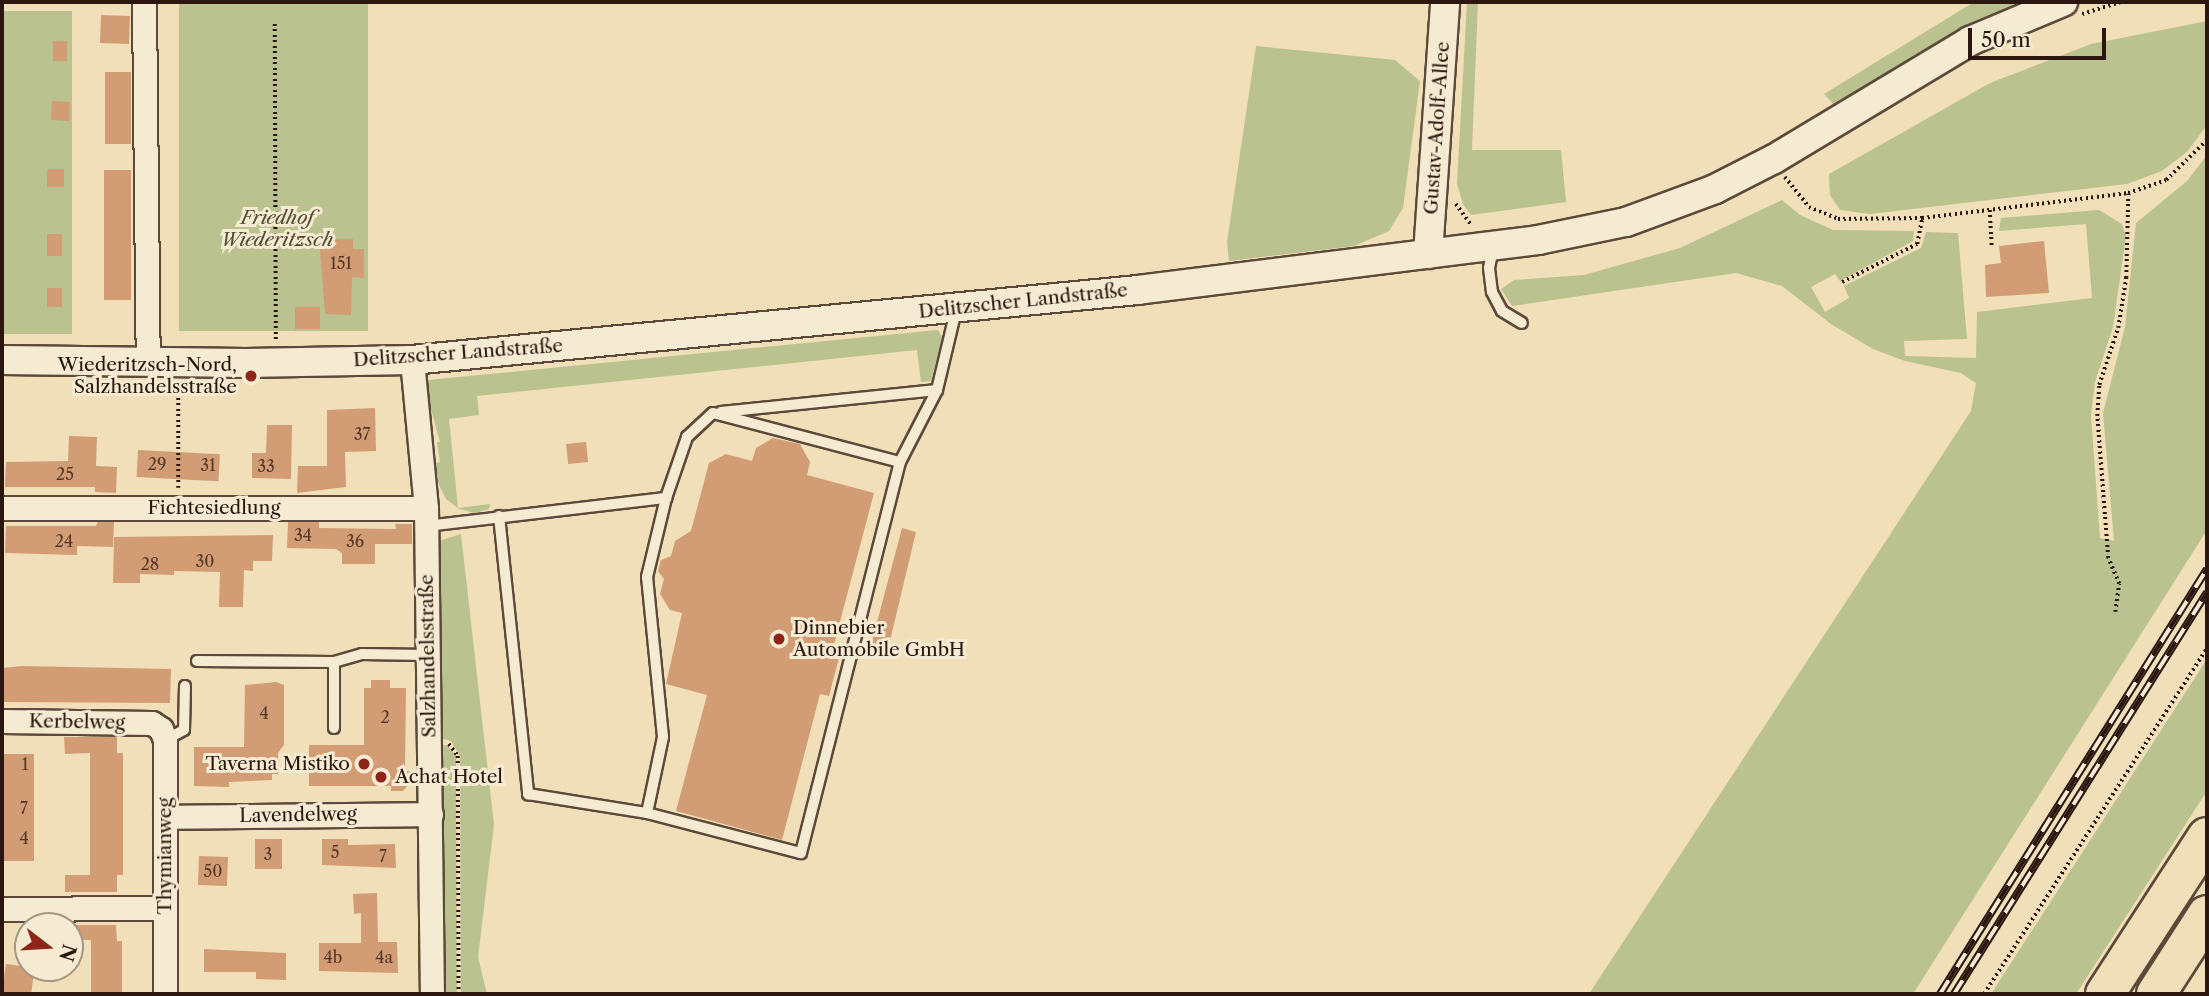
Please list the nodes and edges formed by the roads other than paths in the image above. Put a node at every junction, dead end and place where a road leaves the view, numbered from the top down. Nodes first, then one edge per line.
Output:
1 (144, 2) edge
2 (1445, 2) edge
3 (2063, 2) edge
4 (1493, 246) junction
5 (1428, 254) junction
6 (957, 307) junction
7 (1522, 323) dead end
8 (2, 360) edge
9 (412, 360) junction
10 (148, 363) junction
11 (937, 390) junction
12 (713, 413) junction
13 (900, 462) junction
14 (666, 498) junction
15 (2, 508) edge
16 (499, 516) junction
17 (427, 517) junction
18 (428, 655) junction
19 (197, 661) dead end
20 (334, 662) junction
21 (185, 686) dead end
22 (2, 721) edge
23 (334, 728) dead end
24 (158, 732) junction
25 (648, 813) junction
26 (431, 814) junction
27 (165, 817) junction
28 (2207, 837) edge
29 (165, 908) junction
30 (2, 909) edge
31 (2207, 915) edge
32 (165, 994) edge
33 (432, 994) edge
34 (2105, 994) edge
35 (2156, 994) edge

1 - 10 street
2 - 5 street, Gustav-Adolf-Allee
3 - 4 street, Delitzscher Landstraße
4 - 5 street, Delitzscher Landstraße
4 - 7 lane
5 - 6 street, Delitzscher Landstraße
6 - 9 street, Delitzscher Landstraße
6 - 11 lane
8 - 10 street, Delitzscher Landstraße
9 - 10 street, Delitzscher Landstraße
9 - 17 street, Salzhandelsstraße
11 - 12 lane
11 - 13 lane
12 - 13 lane
12 - 14 lane
13 - 25 lane
14 - 16 lane
14 - 25 lane
15 - 17 street, Fichtesiedlung
16 - 17 lane
16 - 25 lane
17 - 18 street, Salzhandelsstraße
18 - 20 lane
18 - 26 street, Salzhandelsstraße
19 - 20 lane
20 - 23 lane
21 - 24 lane
22 - 24 street, Kerbelweg
24 - 27 street, Thymianweg
26 - 27 street, Lavendelweg
26 - 33 street, Salzhandelsstraße
27 - 29 street, Thymianweg
28 - 34 highway
29 - 30 street
29 - 32 street, Thymianweg
31 - 35 highway

